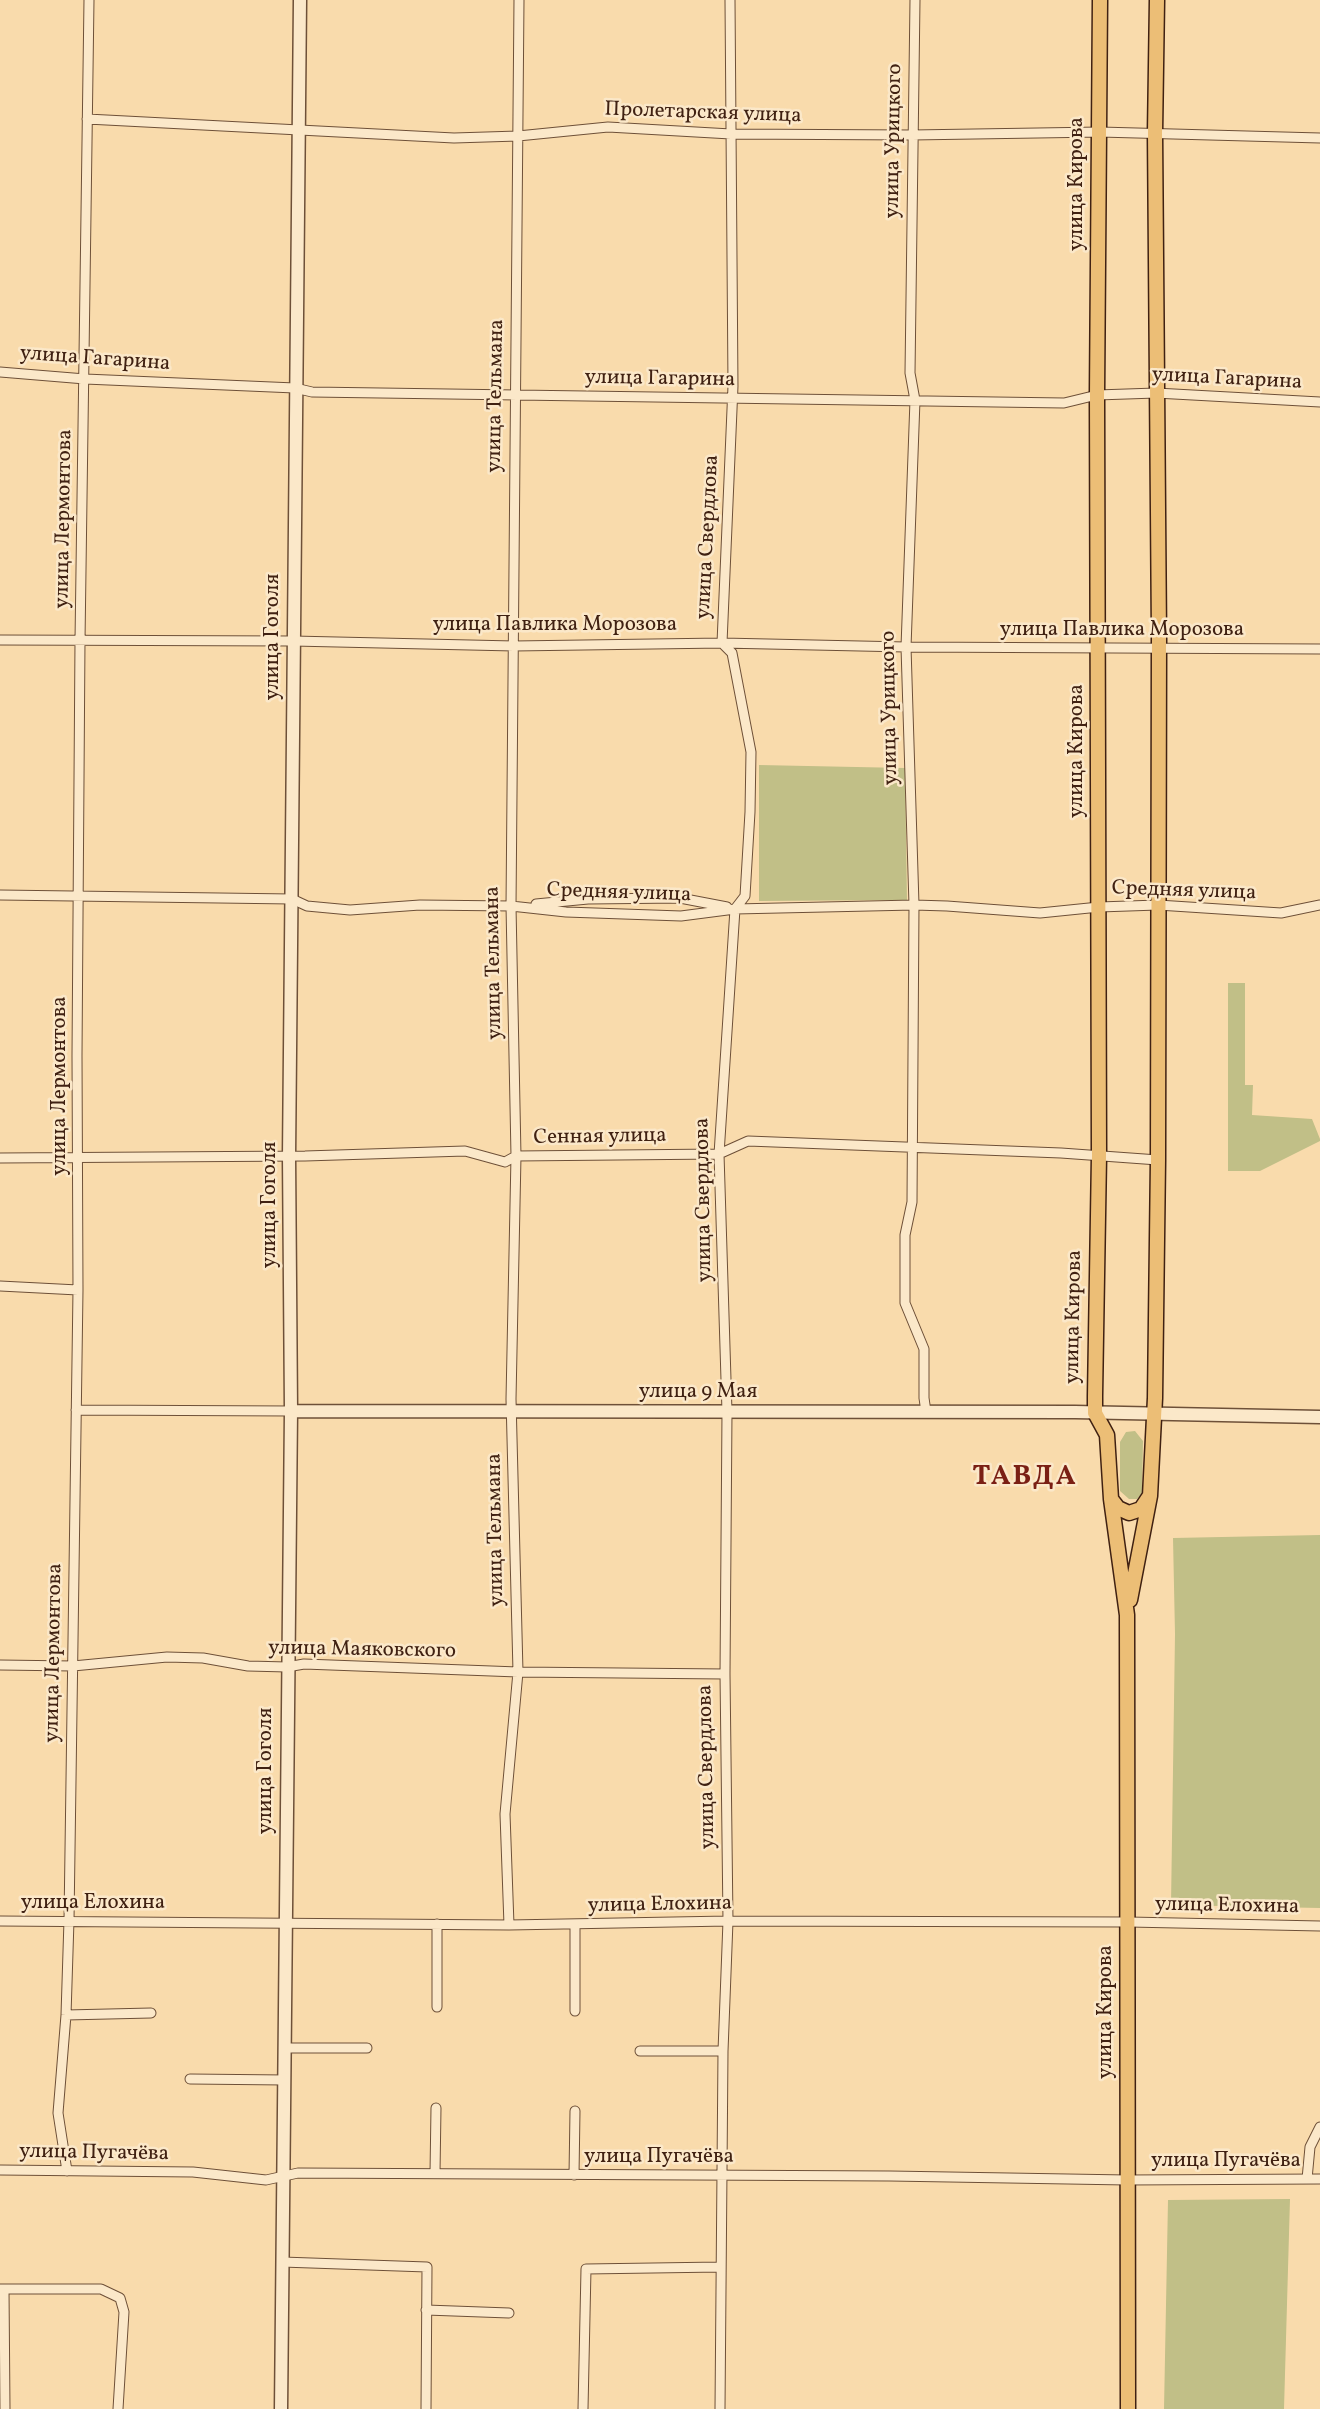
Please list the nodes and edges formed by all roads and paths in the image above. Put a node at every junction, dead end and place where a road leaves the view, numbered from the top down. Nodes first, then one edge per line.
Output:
1 (89, 0) edge
2 (300, 0) edge
3 (519, 0) edge
4 (730, 0) edge
5 (915, 0) edge
6 (1100, 0) edge
7 (1157, 0) edge
8 (87, 119) junction
9 (299, 131) junction
10 (1100, 132) junction
11 (1156, 133) junction
12 (731, 134) junction
13 (912, 135) junction
14 (518, 136) junction
15 (1320, 138) edge
16 (0, 372) edge
17 (85, 379) junction
18 (295, 388) junction
19 (1156, 393) junction
20 (1097, 395) junction
21 (514, 396) junction
22 (733, 398) junction
23 (915, 400) junction
24 (1320, 402) edge
25 (0, 640) edge
26 (80, 641) junction
27 (293, 641) junction
28 (722, 643) junction
29 (514, 646) junction
30 (906, 647) junction
31 (1158, 648) junction
32 (1098, 649) junction
33 (1320, 649) edge
34 (0, 895) edge
35 (80, 896) junction
36 (292, 899) junction
37 (914, 905) junction
38 (1158, 905) junction
39 (1320, 905) edge
40 (511, 906) junction
41 (1099, 907) junction
42 (736, 909) junction
43 (912, 1147) junction
44 (719, 1154) junction
45 (78, 1156) junction
46 (289, 1156) junction
47 (516, 1156) junction
48 (1099, 1156) junction
49 (0, 1158) edge
50 (1158, 1160) junction
51 (0, 1286) edge
52 (78, 1290) junction
53 (76, 1410) junction
54 (291, 1411) junction
55 (512, 1411) junction
56 (727, 1412) junction
57 (926, 1412) junction
58 (1096, 1413) junction
59 (1155, 1415) junction
60 (1320, 1417) edge
61 (1150, 1496) junction
62 (1111, 1499) junction
63 (1128, 1615) junction
64 (0, 1665) edge
65 (73, 1666) junction
66 (287, 1667) junction
67 (518, 1672) junction
68 (725, 1674) junction
69 (69, 1920) junction
70 (0, 1921) edge
71 (728, 1921) junction
72 (286, 1922) junction
73 (1129, 1922) junction
74 (437, 1924) junction
75 (509, 1925) junction
76 (575, 1925) junction
77 (1320, 1926) edge
78 (437, 2007) dead end
79 (575, 2011) dead end
80 (151, 2014) dead end
81 (66, 2015) junction
82 (285, 2048) junction
83 (367, 2048) dead end
84 (640, 2051) dead end
85 (723, 2051) junction
86 (190, 2079) dead end
87 (285, 2080) junction
88 (436, 2108) dead end
89 (576, 2111) dead end
90 (1320, 2127) edge
91 (0, 2170) edge
92 (68, 2171) junction
93 (435, 2173) junction
94 (574, 2175) junction
95 (723, 2175) junction
96 (282, 2178) junction
97 (1307, 2179) junction
98 (1320, 2179) edge
99 (1126, 2180) junction
100 (282, 2262) junction
101 (720, 2267) junction
102 (2, 2289) edge
103 (426, 2310) junction
104 (509, 2314) dead end
105 (5, 2409) edge
106 (118, 2409) edge
107 (281, 2409) edge
108 (426, 2409) edge
109 (583, 2409) edge
110 (720, 2409) edge
111 (1128, 2409) edge

1 - 8 street, улица Лермонтова
2 - 9 street, улица Гоголя
3 - 14 street, улица Тельмана
4 - 12 street, улица Свердлова
5 - 13 street, улица Урицкого
6 - 10 main road, улица Кирова
7 - 11 main road, улица Кирова
8 - 9 street, Пролетарская улица
8 - 17 street, улица Лермонтова
9 - 14 street, Пролетарская улица
9 - 18 street, улица Гоголя
10 - 11 street, Пролетарская улица
10 - 13 street, Пролетарская улица
10 - 20 main road, улица Кирова
11 - 15 street, Пролетарская улица
11 - 19 main road, улица Кирова
12 - 13 street, Пролетарская улица
12 - 14 street, Пролетарская улица
12 - 22 street, улица Свердлова
13 - 23 street, улица Урицкого
14 - 21 street, улица Тельмана
16 - 17 street, улица Гагарина
17 - 18 street, улица Гагарина
17 - 26 street, улица Лермонтова
18 - 21 street, улица Гагарина
18 - 27 street, улица Гоголя
19 - 20 street, улица Гагарина
19 - 24 street, улица Гагарина
19 - 31 main road, улица Кирова
20 - 23 street, улица Гагарина
20 - 32 main road, улица Кирова
21 - 22 street, улица Гагарина
21 - 29 street, улица Тельмана
22 - 23 street, улица Гагарина
22 - 28 street, улица Свердлова
23 - 30 street, улица Урицкого
25 - 26 street, улица Павлика Морозова
26 - 27 street, улица Павлика Морозова
26 - 35 street, улица Лермонтова
27 - 29 street, улица Павлика Морозова
27 - 36 street, улица Гоголя
28 - 29 street, улица Павлика Морозова
28 - 30 street, улица Павлика Морозова
28 - 42 street, улица Свердлова
29 - 40 street, улица Тельмана
30 - 32 street, улица Павлика Морозова
30 - 37 street, улица Урицкого
31 - 32 street, улица Павлика Морозова
31 - 33 street, улица Павлика Морозова
31 - 38 main road, улица Кирова
32 - 41 main road, улица Кирова
34 - 35 street, Средняя улица
35 - 36 street, Средняя улица
35 - 45 street, улица Лермонтова
36 - 40 street, Средняя улица
36 - 46 street, улица Гоголя
37 - 41 street, Средняя улица
37 - 42 street, Средняя улица
37 - 43 street, улица Урицкого
38 - 39 street, Средняя улица
38 - 41 street, Средняя улица
38 - 50 main road, улица Кирова
40 - 42 street, Средняя улица
40 - 42 street
40 - 47 street, улица Тельмана
41 - 48 main road, улица Кирова
42 - 44 street, улица Свердлова
43 - 44 street, Сенная улица
43 - 48 street, Сенная улица
43 - 57 street, улица Урицкого
44 - 47 street, Сенная улица
44 - 56 street, улица Свердлова
45 - 46 street, Сенная улица
45 - 49 street, Сенная улица
45 - 52 street, улица Лермонтова
46 - 47 street, Сенная улица
46 - 54 street, улица Гоголя
47 - 55 street, улица Тельмана
48 - 50 street, Сенная улица
48 - 58 main road, улица Кирова
50 - 59 main road, улица Кирова
51 - 52 street
52 - 53 street, улица Лермонтова
53 - 54 street, улица 9 Мая
53 - 65 street, улица Лермонтова
54 - 55 street, улица 9 Мая
54 - 66 street, улица Гоголя
55 - 56 street, улица 9 Мая
55 - 67 street, улица Тельмана
56 - 57 street, улица 9 Мая
56 - 68 street, улица Свердлова
57 - 58 street, улица 9 Мая
58 - 59 street, улица 9 Мая
58 - 62 main road, улица Кирова
59 - 60 street, улица 9 Мая
59 - 61 main road, улица Кирова
61 - 62 main road
61 - 63 main road, улица Кирова
62 - 63 main road, улица Кирова
63 - 73 main road, улица Кирова
64 - 65 street, улица Маяковского
65 - 66 street, улица Маяковского
65 - 69 street, улица Лермонтова
66 - 67 street, улица Маяковского
66 - 72 street, улица Гоголя
67 - 68 street, улица Маяковского
67 - 75 street, улица Тельмана
68 - 71 street, улица Свердлова
69 - 70 street, улица Елохина
69 - 72 street, улица Елохина
69 - 81 street, улица Лермонтова
71 - 73 street, улица Елохина
71 - 76 street, улица Елохина
71 - 85 street, улица Свердлова
72 - 74 street, улица Елохина
72 - 82 street, улица Гоголя
73 - 77 street, улица Елохина
73 - 99 main road, улица Кирова
74 - 75 street, улица Елохина
74 - 78 street
75 - 76 street, улица Елохина
76 - 79 street
80 - 81 street
81 - 92 street, улица Лермонтова
82 - 83 street
82 - 87 street, улица Гоголя
84 - 85 street
85 - 95 street, улица Свердлова
86 - 87 street
87 - 96 street, улица Гоголя
88 - 93 street
89 - 94 street
90 - 97 street
91 - 92 street, улица Пугачёва
92 - 96 street, улица Пугачёва
93 - 94 street, улица Пугачёва
93 - 96 street, улица Пугачёва
94 - 95 street, улица Пугачёва
95 - 99 street, улица Пугачёва
95 - 101 street, улица Свердлова
96 - 100 street, улица Гоголя
97 - 98 street, улица Пугачёва
97 - 99 street, улица Пугачёва
99 - 111 main road, улица Кирова
100 - 103 street
100 - 107 street, улица Гоголя
101 - 109 street
101 - 110 street, улица Свердлова
102 - 105 street
102 - 106 street
103 - 104 street
103 - 108 street

